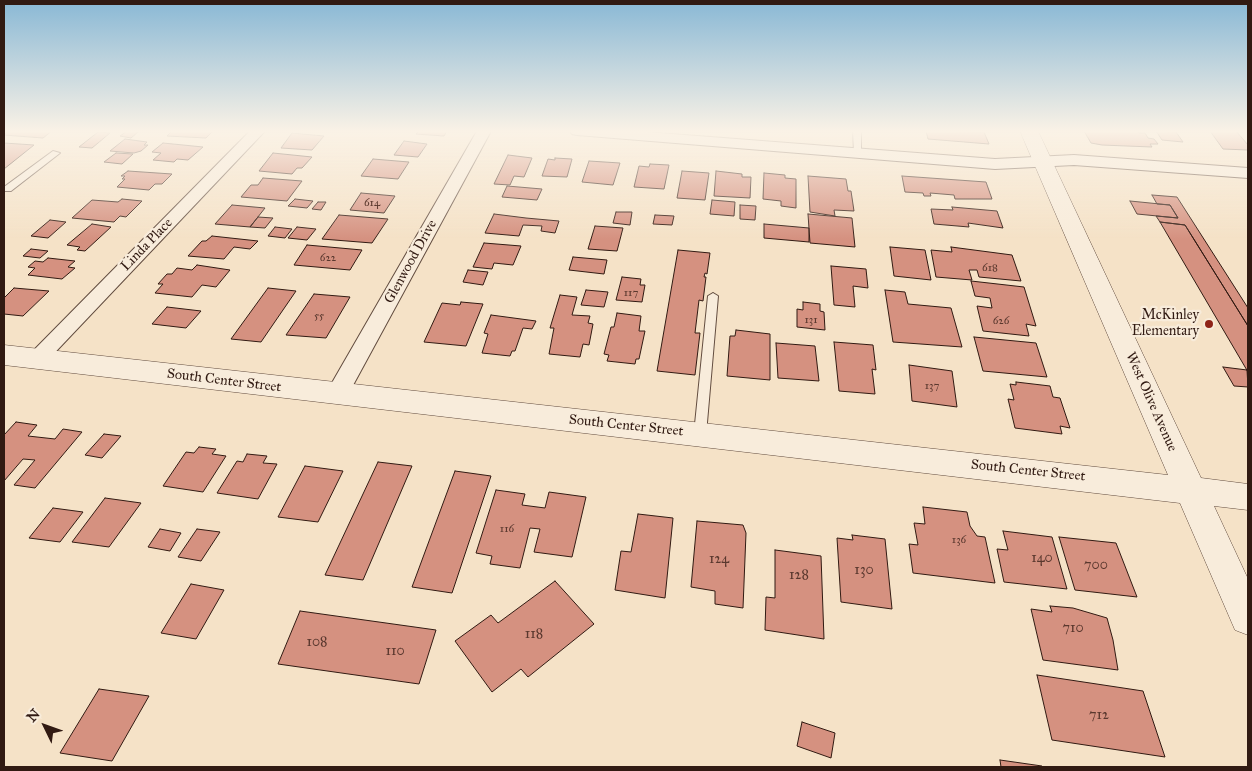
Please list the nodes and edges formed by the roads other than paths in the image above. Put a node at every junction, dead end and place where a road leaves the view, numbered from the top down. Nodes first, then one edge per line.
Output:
1 (36, 167) edge
2 (223, 167) edge
3 (464, 167) edge
4 (1045, 167) edge
5 (1167, 167) edge
6 (1248, 173) edge
7 (5, 190) edge
8 (713, 296) dead end
9 (4, 355) edge
10 (37, 359) junction
11 (337, 394) junction
12 (700, 434) junction
13 (1190, 489) junction
14 (1248, 497) edge
15 (1248, 618) edge

1 - 7 lane
2 - 10 street, Linda Place
3 - 11 street, Glenwood Drive
4 - 13 street, West Olive Avenue
5 - 6 street
8 - 12 lane
9 - 10 street, South Center Street
10 - 11 street, South Center Street
11 - 12 street, South Center Street
12 - 13 street, South Center Street
13 - 14 street, South Center Street
13 - 15 street, West Olive Avenue

